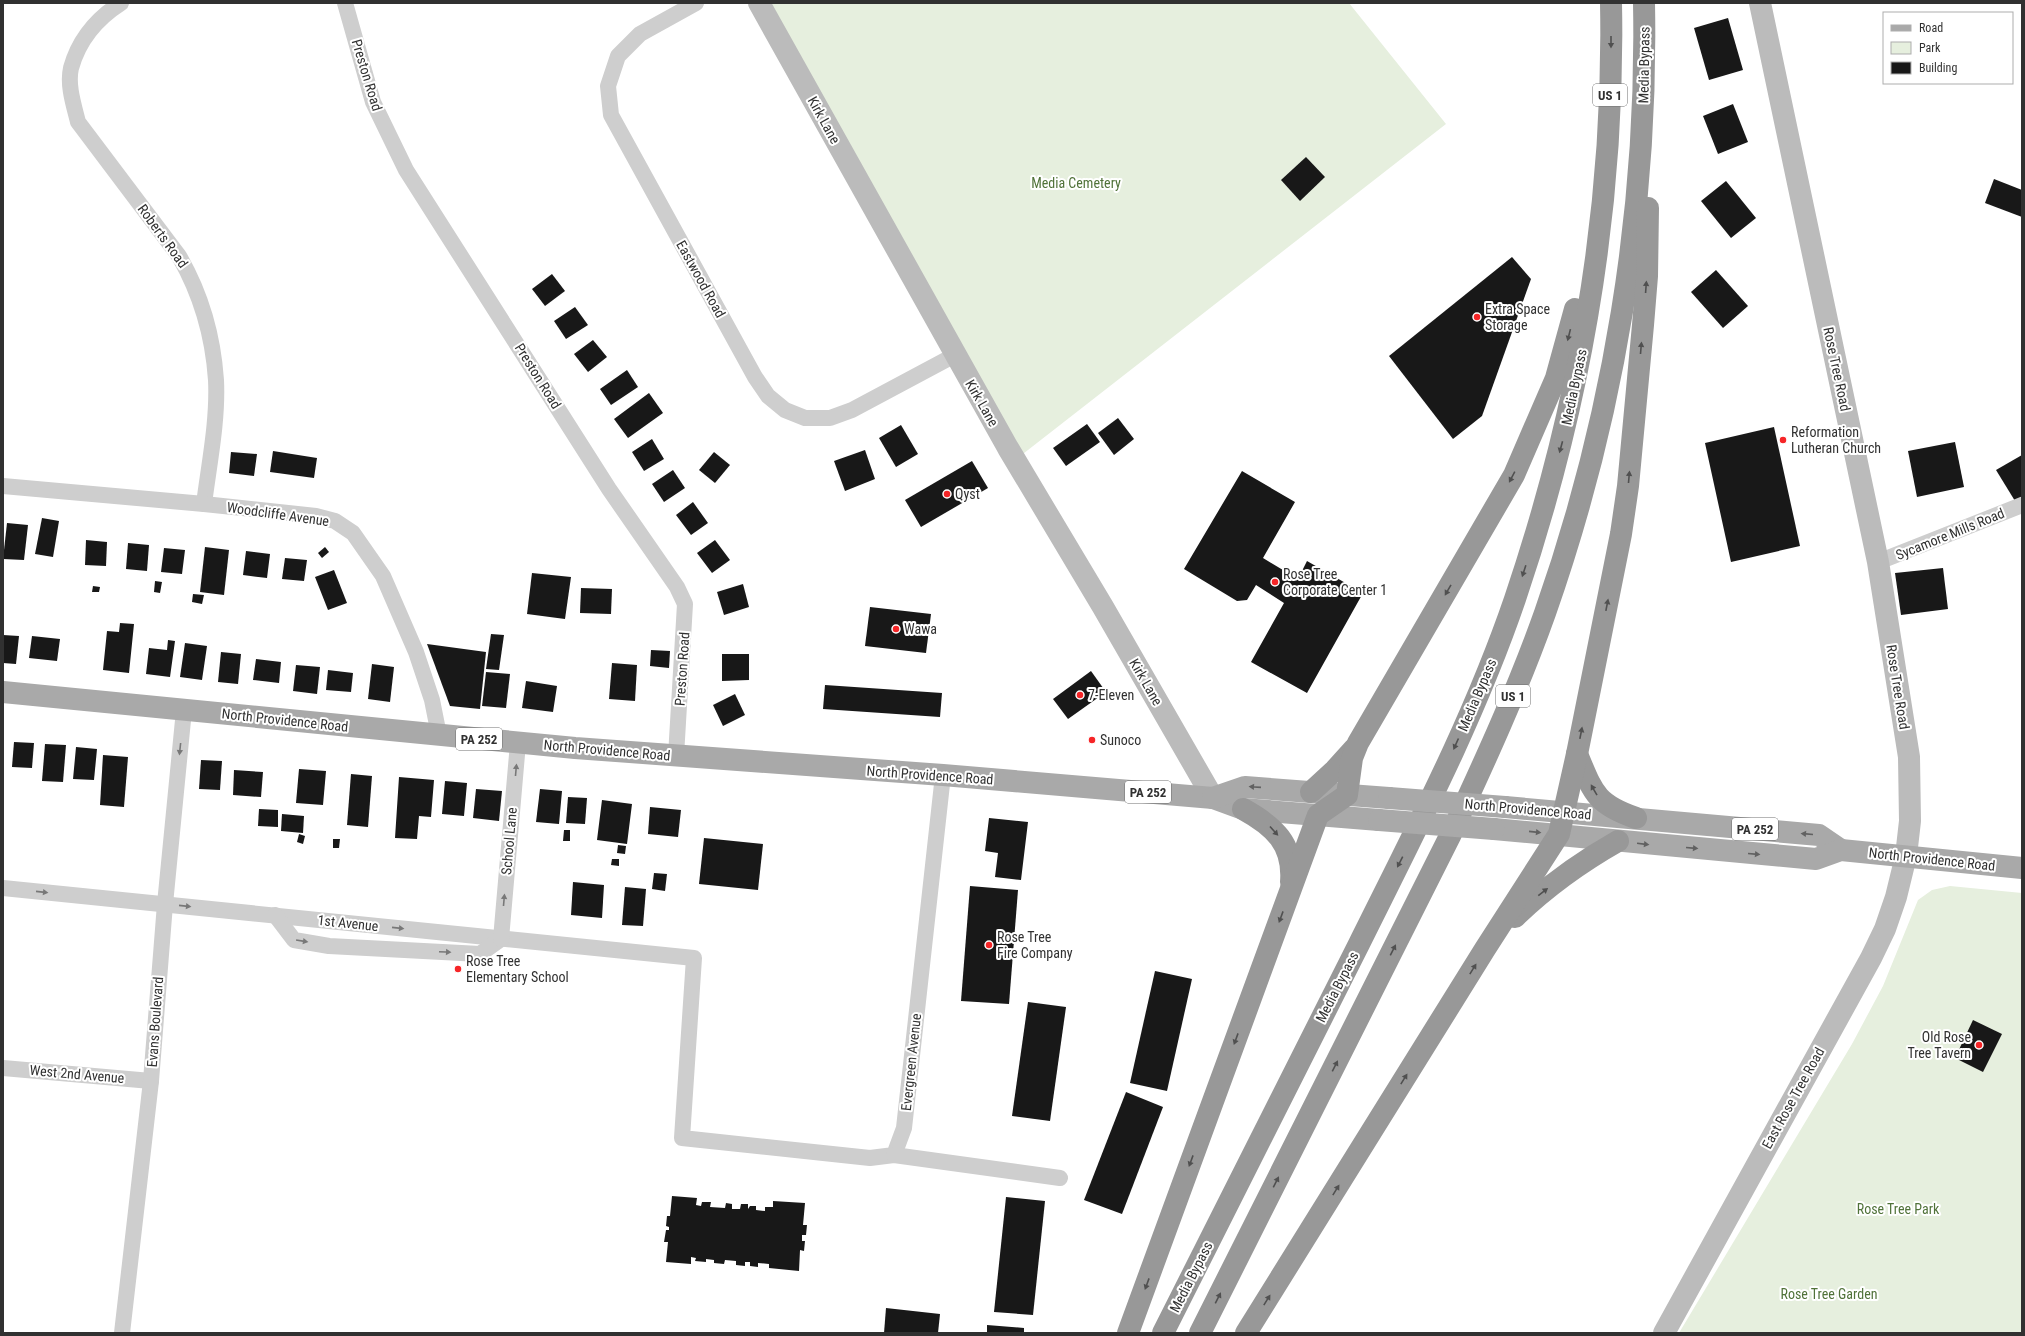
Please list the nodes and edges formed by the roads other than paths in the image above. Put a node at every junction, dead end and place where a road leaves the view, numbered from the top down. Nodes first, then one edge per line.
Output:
1 (121, 3) edge
2 (345, 3) edge
3 (696, 3) edge
4 (759, 3) edge
5 (1611, 3) edge
6 (1644, 3) edge
7 (1760, 3) edge
8 (1645, 68) junction
9 (1604, 188) junction
10 (955, 355) junction
11 (3, 486) edge
12 (204, 504) junction
13 (2022, 505) edge
14 (1878, 562) junction
15 (3, 692) edge
16 (184, 710) junction
17 (439, 735) junction
18 (518, 743) junction
19 (1358, 743) junction
20 (1577, 754) junction
21 (676, 756) junction
22 (943, 775) junction
23 (1311, 792) junction
24 (1347, 795) junction
25 (1212, 798) junction
26 (1243, 809) junction
27 (1564, 812) junction
28 (1318, 815) junction
29 (1349, 818) junction
30 (1636, 818) junction
31 (1559, 834) junction
32 (1618, 841) junction
33 (1841, 850) junction
34 (1906, 856) junction
35 (2022, 868) edge
36 (3, 888) edge
37 (1291, 891) junction
38 (165, 904) junction
39 (275, 915) junction
40 (501, 939) junction
41 (1485, 949) junction
42 (3, 1068) edge
43 (151, 1081) junction
44 (894, 1155) junction
45 (1060, 1178) dead end
46 (122, 1333) edge
47 (1128, 1333) edge
48 (1163, 1333) edge
49 (1200, 1333) edge
50 (1246, 1333) edge
51 (1664, 1333) edge

1 - 12 street, Roberts Road
2 - 21 street, Preston Road
3 - 10 street, Eastwood Road
4 - 10 street, Kirk Lane
5 -> 9 highway, Media Bypass / US 1
6 - 8 highway, Media Bypass / US 1
7 - 14 street, Rose Tree Road
20 -> 8 highway
49 -> 8 highway, Media Bypass / US 1
9 -> 19 highway
9 -> 48 highway, Media Bypass / US 1
10 - 25 street, Kirk Lane
11 - 12 street, Woodcliffe Avenue
12 - 17 street, Woodcliffe Avenue
13 - 14 street, Sycamore Mills Road
14 - 34 street, Rose Tree Road
15 - 16 main road, North Providence Road / PA 252
16 - 17 main road, North Providence Road / PA 252
16 -> 38 street, Evans Boulevard
17 - 18 main road, North Providence Road / PA 252
18 - 21 main road, North Providence Road / PA 252
40 -> 18 street, School Lane
19 - 23 highway
19 - 24 highway
20 - 27 highway
30 -> 20 highway
21 - 22 main road, North Providence Road / PA 252
22 - 25 main road, North Providence Road / PA 252
22 - 44 street, Evergreen Avenue
23 - 24 main road, North Providence Road / PA 252
23 -> 25 main road, North Providence Road / PA 252
24 - 27 main road, North Providence Road / PA 252, bridge
24 - 28 highway
24 - 29 main road
25 - 26 main road, North Providence Road / PA 252
26 - 28 main road, North Providence Road / PA 252
26 -> 37 highway
27 - 30 main road, North Providence Road / PA 252
27 - 31 highway
28 - 29 main road, North Providence Road / PA 252
28 - 37 highway
29 -> 31 main road, North Providence Road / PA 252, bridge
33 -> 30 main road, North Providence Road / PA 252
31 - 32 main road, North Providence Road / PA 252
31 - 41 highway
32 -> 33 main road, North Providence Road / PA 252
41 -> 32 highway
33 - 34 main road, North Providence Road / PA 252
34 - 35 main road, North Providence Road / PA 252
34 - 51 street, East Rose Tree Road
36 -> 38 street, 1st Avenue
37 -> 47 highway
38 -> 39 street, 1st Avenue
38 - 43 street, Evans Boulevard
39 -> 40 street, 1st Avenue
39 -> 40 street
40 - 44 street, 1st Avenue
50 -> 41 highway
42 - 43 street, West 2nd Avenue
43 - 46 street, Evans Boulevard
44 - 45 street

